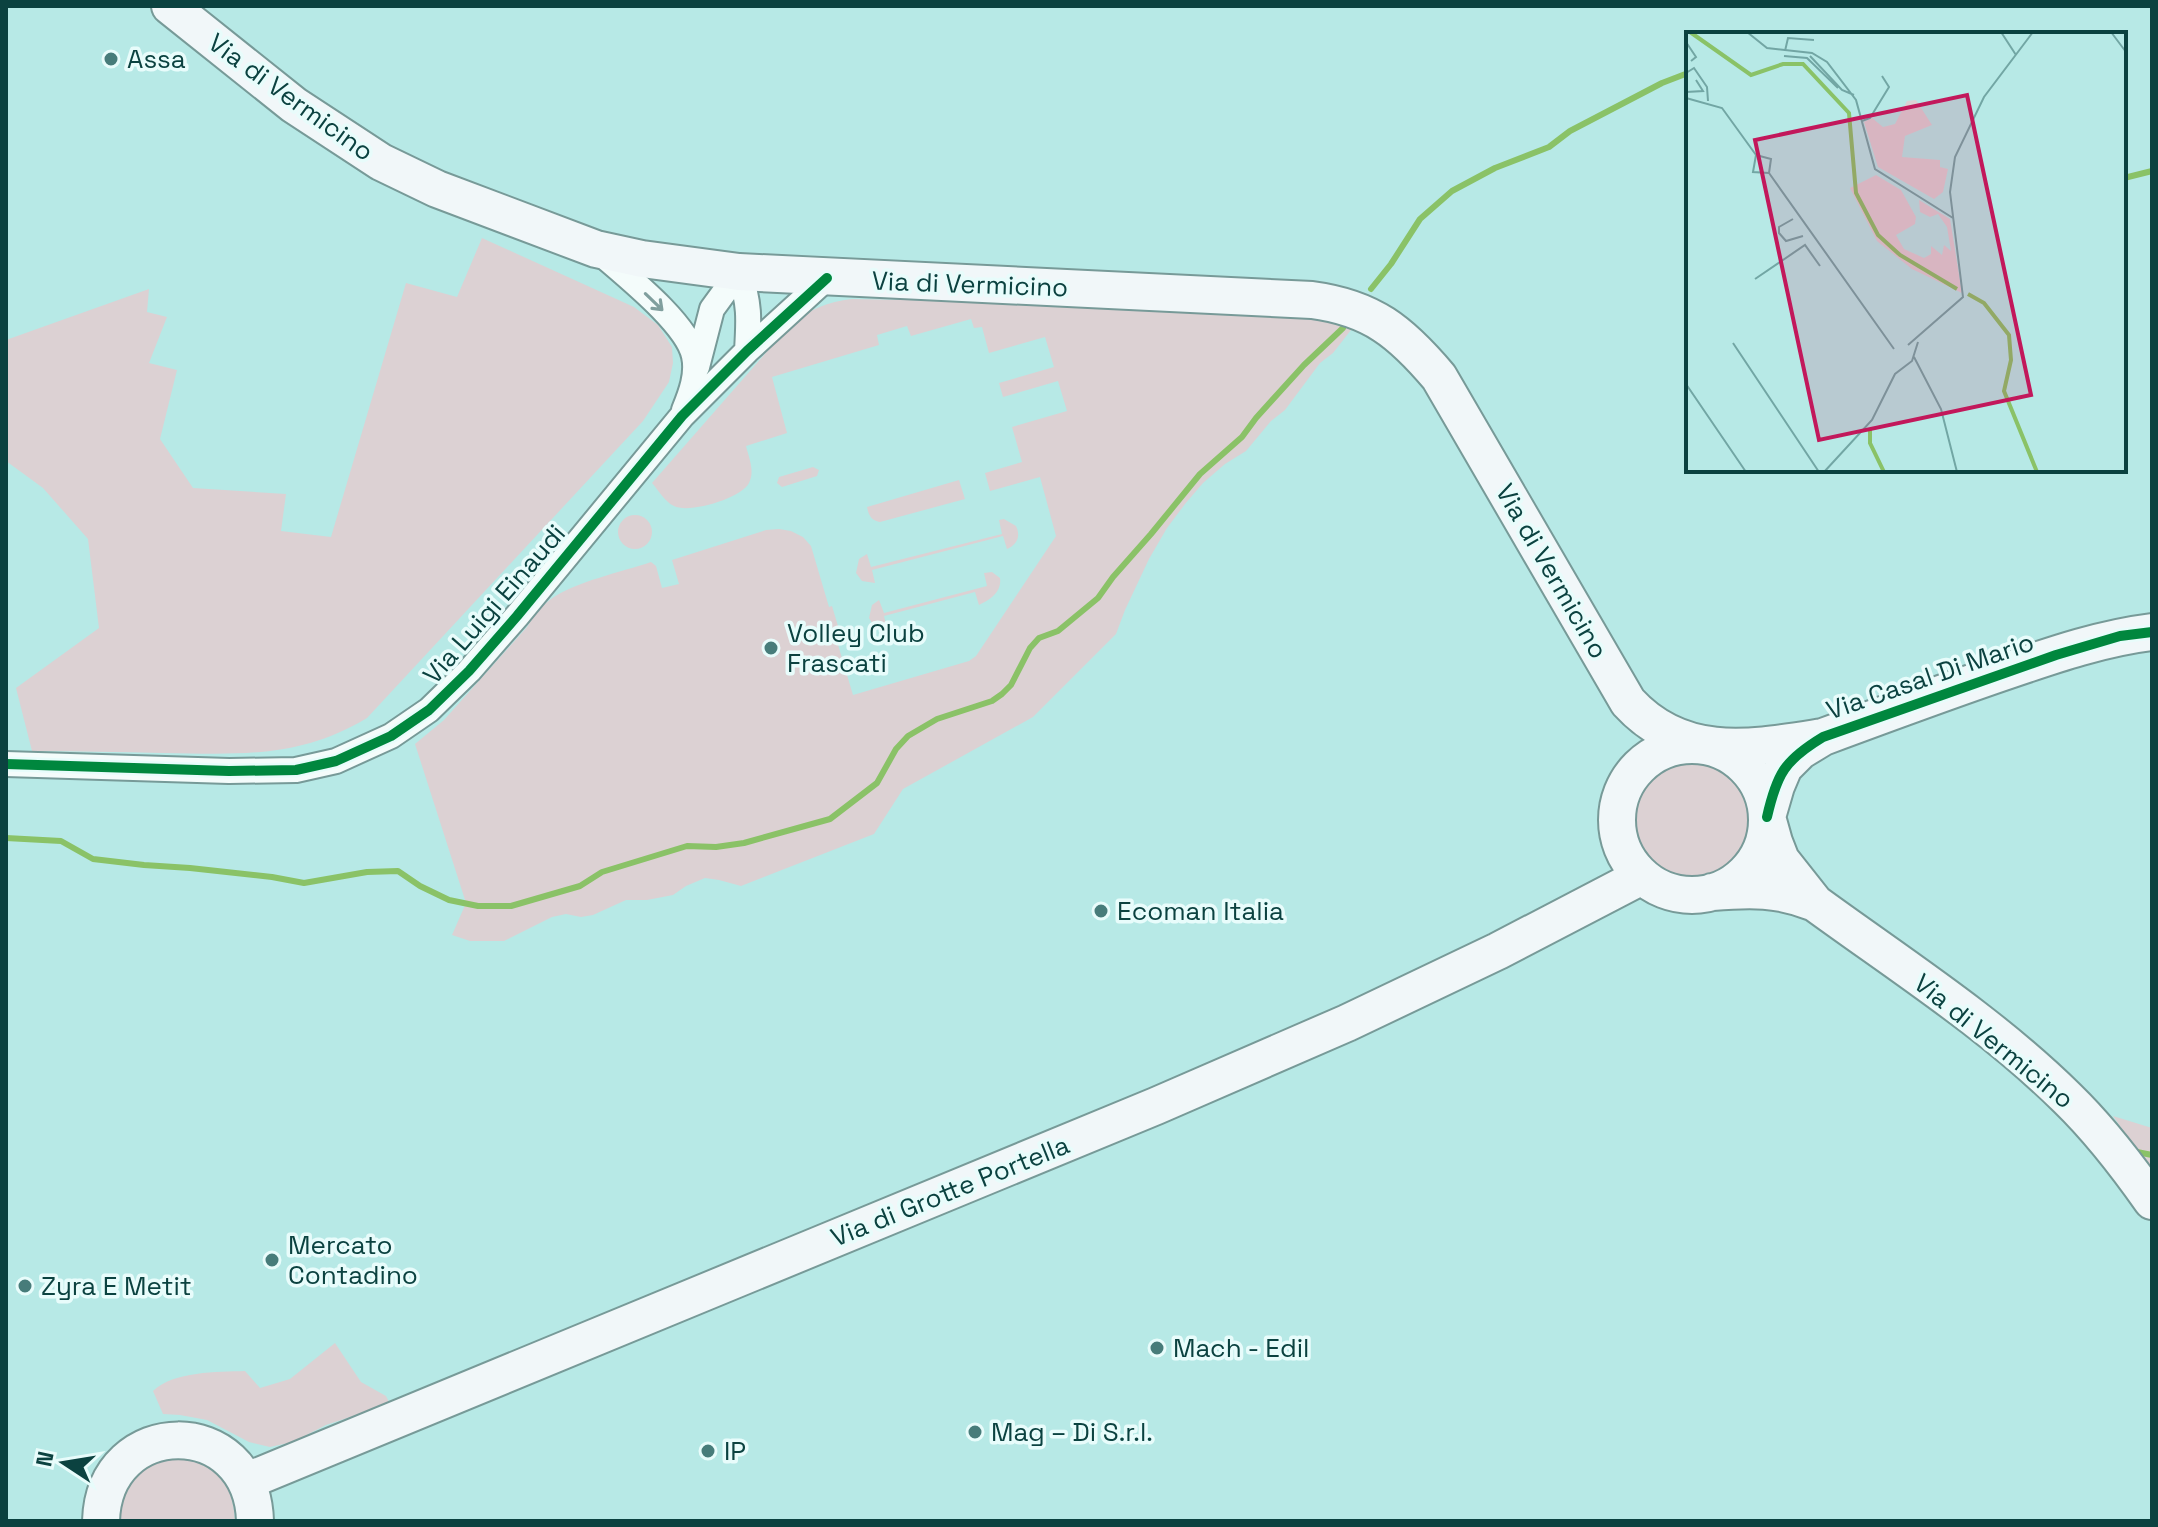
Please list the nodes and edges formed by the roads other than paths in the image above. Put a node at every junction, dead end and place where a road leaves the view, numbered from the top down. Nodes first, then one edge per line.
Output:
1 (170, 6) edge
2 (596, 249) junction
3 (739, 272) junction
4 (827, 278) junction
5 (747, 351) junction
6 (695, 377) junction
7 (682, 416) junction
8 (2152, 632) edge
9 (1628, 702) junction
10 (1823, 737) junction
11 (1711, 746) junction
12 (6, 764) edge
13 (1635, 772) junction
14 (1767, 817) junction
15 (1642, 876) junction
16 (1712, 892) junction
17 (1815, 903) junction
18 (2152, 1201) edge
19 (247, 1481) junction
20 (101, 1521) edge
21 (255, 1521) edge

1 - 2 main road, Via di Vermicino
2 - 3 main road, Via di Vermicino
2 -> 6 street
3 - 4 main road, Via di Vermicino
3 - 5 street
3 - 6 street, Via Luigi Einaudi
4 - 5 street, Via Luigi Einaudi
4 - 9 main road, Via di Vermicino
5 - 7 street, Via Luigi Einaudi
6 - 7 street, Via Luigi Einaudi
7 - 12 street, Via Luigi Einaudi
8 - 10 main road, Via Casal Di Mario
9 - 11 main road, Via di Vermicino
9 - 13 main road, Via di Vermicino
10 - 11 main road, Via Casal Di Mario
10 - 14 main road, Via Casal Di Mario
11 - 13 main road
11 - 14 main road
13 - 15 main road
14 - 16 main road
14 - 17 main road, Via di Vermicino
15 - 16 main road
15 - 19 main road, Via di Grotte Portella
16 - 17 main road, Via di Vermicino
17 - 18 main road, Via di Vermicino
19 - 20 main road
19 - 21 main road

